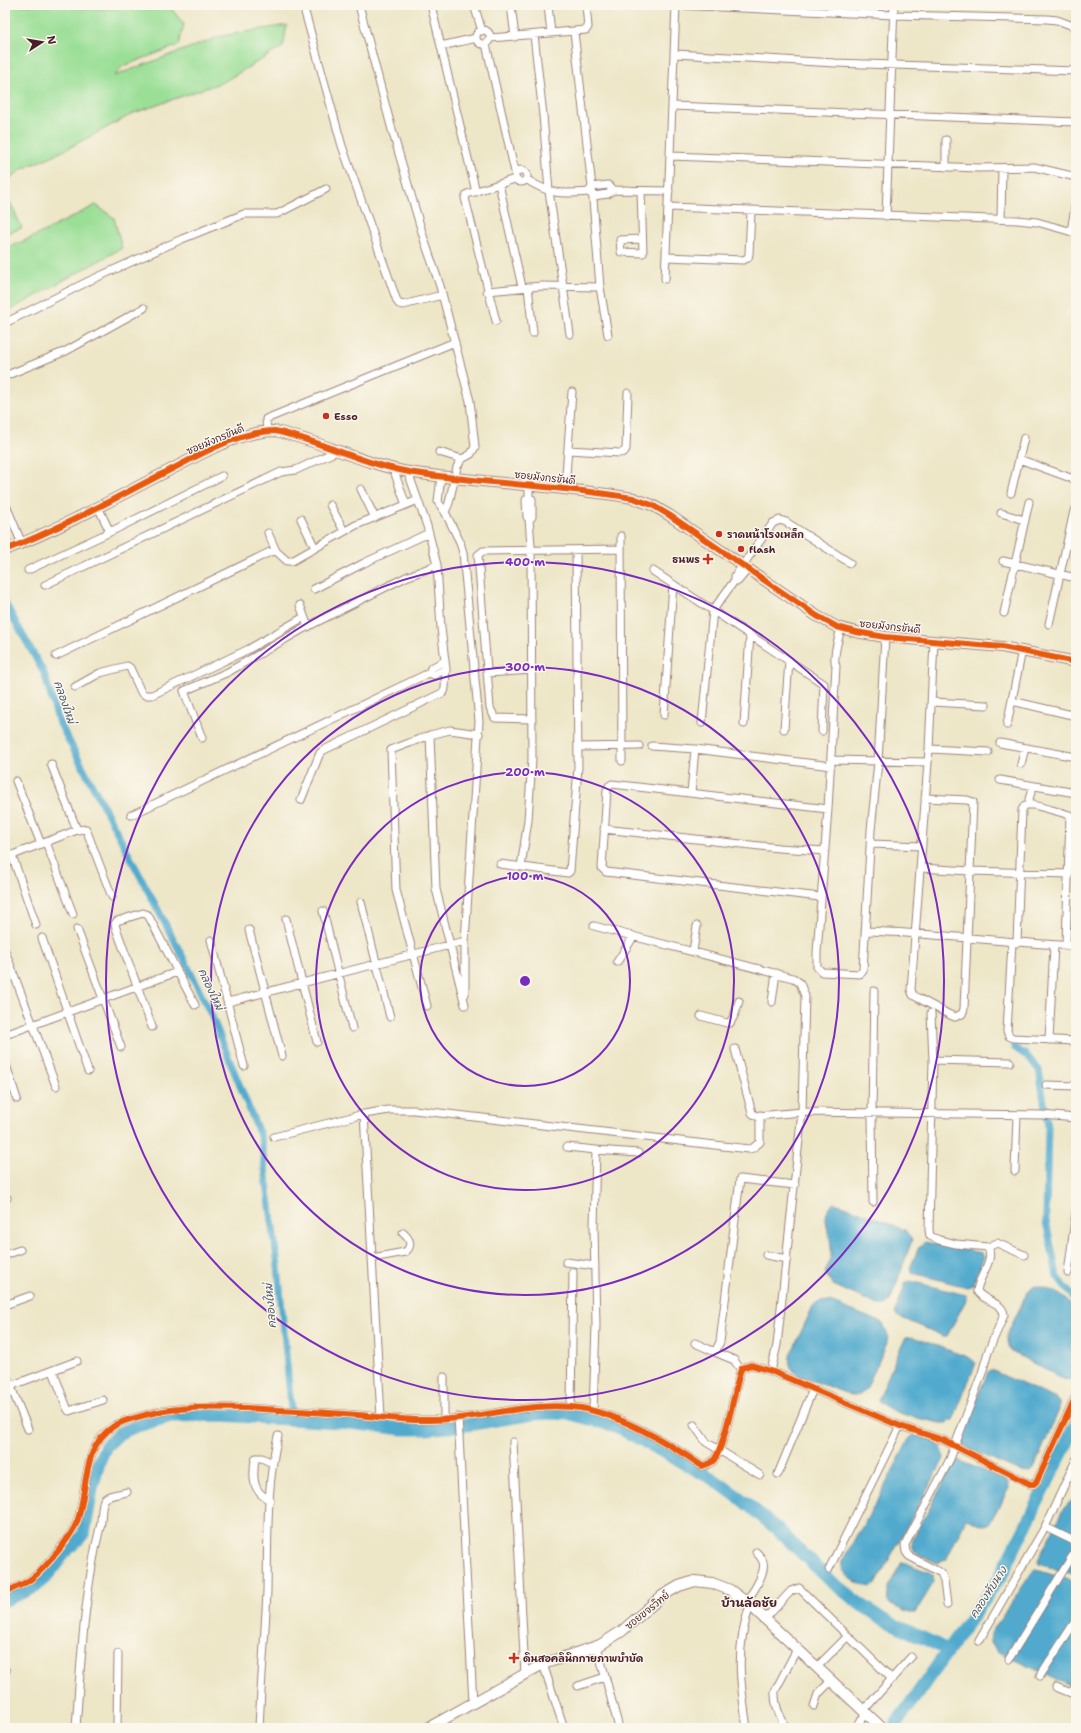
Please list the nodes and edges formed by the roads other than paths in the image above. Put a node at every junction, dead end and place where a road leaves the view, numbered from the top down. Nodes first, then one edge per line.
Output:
1 (303, 5) edge
2 (359, 5) edge
3 (431, 5) edge
4 (474, 5) edge
5 (511, 5) edge
6 (548, 5) edge
7 (586, 5) edge
8 (676, 5) edge
9 (894, 5) edge
10 (894, 15) junction
11 (1076, 27) edge
12 (482, 30) junction
13 (574, 32) junction
14 (551, 33) junction
15 (534, 35) junction
16 (515, 37) junction
17 (476, 38) junction
18 (488, 41) junction
19 (441, 46) junction
20 (674, 54) junction
21 (892, 64) junction
22 (1076, 71) edge
23 (672, 106) junction
24 (890, 114) junction
25 (1076, 122) edge
26 (946, 140) dead end
27 (670, 156) junction
28 (888, 165) junction
29 (946, 167) junction
30 (1002, 168) junction
31 (515, 176) junction
32 (1076, 177) edge
33 (526, 179) junction
34 (499, 184) junction
35 (326, 190) dead end
36 (625, 190) junction
37 (549, 191) junction
38 (591, 191) junction
39 (669, 191) junction
40 (476, 192) junction
41 (1076, 201) edge
42 (669, 207) junction
43 (750, 211) junction
44 (886, 216) junction
45 (1002, 219) junction
46 (1073, 232) edge
47 (642, 239) dead end
48 (666, 257) junction
49 (665, 279) dead end
50 (562, 286) junction
51 (600, 286) junction
52 (525, 287) junction
53 (487, 290) junction
54 (442, 295) junction
55 (144, 308) dead end
56 (496, 322) dead end
57 (5, 323) edge
58 (532, 333) dead end
59 (570, 334) dead end
60 (608, 335) dead end
61 (455, 342) junction
62 (5, 376) edge
63 (572, 392) dead end
64 (628, 393) dead end
65 (267, 431) junction
66 (1024, 438) dead end
67 (339, 450) junction
68 (568, 450) junction
69 (439, 452) dead end
70 (462, 459) junction
71 (1019, 459) junction
72 (394, 468) junction
73 (408, 472) junction
74 (222, 476) dead end
75 (441, 476) junction
76 (453, 478) junction
77 (1076, 480) edge
78 (530, 486) junction
79 (565, 489) junction
80 (361, 490) dead end
81 (1011, 493) dead end
82 (418, 500) junction
83 (1029, 502) dead end
84 (5, 503) edge
85 (330, 505) dead end
86 (406, 505) junction
87 (98, 507) junction
88 (1074, 511) dead end
89 (445, 512) junction
90 (1001, 513) dead end
91 (376, 518) junction
92 (301, 519) dead end
93 (1024, 520) junction
94 (344, 531) junction
95 (110, 532) junction
96 (268, 533) dead end
97 (429, 533) junction
98 (621, 536) dead end
99 (22, 544) junction
100 (315, 548) junction
101 (621, 549) junction
102 (5, 550) edge
103 (531, 550) junction
104 (576, 550) junction
105 (276, 551) junction
106 (1003, 561) dead end
107 (850, 563) dead end
108 (1014, 564) junction
109 (437, 565) junction
110 (746, 567) junction
111 (28, 570) dead end
112 (653, 571) dead end
113 (1059, 574) junction
114 (1076, 578) edge
115 (673, 584) junction
116 (45, 585) dead end
117 (314, 589) dead end
118 (300, 606) dead end
119 (713, 610) junction
120 (1004, 613) dead end
121 (304, 617) junction
122 (1048, 624) dead end
123 (308, 627) junction
124 (841, 628) junction
125 (750, 635) junction
126 (885, 636) junction
127 (934, 641) junction
128 (1022, 650) junction
129 (56, 656) dead end
130 (445, 661) junction
131 (789, 662) junction
132 (1076, 662) edge
133 (446, 669) junction
134 (532, 670) junction
135 (429, 673) junction
136 (487, 673) junction
137 (75, 687) dead end
138 (1012, 701) junction
139 (932, 702) junction
140 (986, 705) dead end
141 (664, 715) dead end
142 (1076, 716) edge
143 (532, 719) junction
144 (702, 723) dead end
145 (744, 724) dead end
146 (1007, 725) dead end
147 (784, 729) dead end
148 (822, 731) dead end
149 (478, 734) junction
150 (430, 735) junction
151 (202, 738) dead end
152 (1000, 743) dead end
153 (622, 746) junction
154 (639, 746) dead end
155 (652, 746) dead end
156 (578, 747) junction
157 (929, 748) junction
158 (1025, 748) junction
159 (695, 750) junction
160 (988, 752) dead end
161 (1076, 757) edge
162 (622, 761) dead end
163 (878, 762) junction
164 (928, 762) junction
165 (831, 763) junction
166 (51, 764) dead end
167 (1021, 764) dead end
168 (16, 780) dead end
169 (1000, 780) dead end
170 (1033, 786) junction
171 (691, 793) junction
172 (1076, 793) edge
173 (925, 798) junction
174 (1029, 799) dead end
175 (301, 800) dead end
176 (828, 809) junction
177 (131, 815) dead end
178 (604, 829) junction
179 (77, 830) junction
180 (1073, 841) edge
181 (44, 843) junction
182 (870, 844) junction
183 (922, 846) junction
184 (825, 851) junction
185 (12, 855) junction
186 (5, 858) edge
187 (500, 864) dead end
188 (521, 867) junction
189 (921, 868) junction
190 (970, 871) junction
191 (1019, 873) junction
192 (1069, 874) junction
193 (1068, 889) junction
194 (1076, 890) edge
195 (112, 897) dead end
196 (820, 897) junction
197 (361, 902) dead end
198 (322, 911) dead end
199 (73, 914) dead end
200 (286, 920) dead end
201 (36, 925) dead end
202 (594, 926) dead end
203 (697, 926) dead end
204 (77, 929) dead end
205 (249, 930) dead end
206 (866, 931) junction
207 (916, 932) junction
208 (634, 936) junction
209 (42, 938) dead end
210 (966, 938) junction
211 (211, 940) dead end
212 (465, 940) junction
213 (1014, 943) junction
214 (450, 945) junction
215 (1054, 945) junction
216 (1066, 945) junction
217 (1076, 946) edge
218 (5, 951) edge
219 (693, 952) junction
220 (413, 954) junction
221 (617, 962) dead end
222 (377, 964) junction
223 (177, 972) junction
224 (338, 973) junction
225 (776, 973) junction
226 (302, 983) junction
227 (137, 987) junction
228 (874, 991) dead end
229 (265, 992) junction
230 (103, 1000) junction
231 (739, 1001) dead end
232 (228, 1002) junction
233 (772, 1002) dead end
234 (195, 1005) dead end
235 (427, 1006) dead end
236 (67, 1013) junction
237 (931, 1013) dead end
238 (701, 1016) dead end
239 (390, 1017) dead end
240 (34, 1024) junction
241 (152, 1027) dead end
242 (352, 1028) dead end
243 (5, 1035) edge
244 (5, 1038) edge
245 (1050, 1040) junction
246 (1076, 1041) edge
247 (317, 1042) dead end
248 (5, 1043) edge
249 (121, 1047) dead end
250 (735, 1049) dead end
251 (282, 1056) dead end
252 (932, 1060) junction
253 (5, 1062) edge
254 (1010, 1062) dead end
255 (244, 1066) dead end
256 (88, 1071) dead end
257 (1046, 1085) dead end
258 (56, 1086) dead end
259 (1076, 1086) edge
260 (18, 1099) dead end
261 (802, 1112) junction
262 (364, 1114) junction
263 (872, 1114) junction
264 (931, 1114) junction
265 (760, 1115) junction
266 (1017, 1115) junction
267 (1076, 1118) edge
268 (274, 1137) dead end
269 (567, 1147) dead end
270 (596, 1150) junction
271 (638, 1153) dead end
272 (1015, 1171) dead end
273 (795, 1185) junction
274 (873, 1202) dead end
275 (1076, 1212) edge
276 (403, 1234) dead end
277 (988, 1247) junction
278 (20, 1250) dead end
279 (5, 1255) edge
280 (766, 1255) dead end
281 (1024, 1255) dead end
282 (372, 1258) junction
283 (787, 1259) junction
284 (566, 1262) dead end
285 (595, 1266) junction
286 (573, 1272) dead end
287 (1068, 1273) dead end
288 (30, 1296) dead end
289 (5, 1305) edge
290 (695, 1343) dead end
291 (715, 1352) junction
292 (77, 1361) dead end
293 (53, 1370) junction
294 (741, 1370) junction
295 (771, 1371) junction
296 (5, 1372) edge
297 (444, 1377) dead end
298 (8, 1387) edge
299 (813, 1389) junction
300 (1076, 1396) edge
301 (103, 1400) dead end
302 (571, 1408) junction
303 (593, 1411) junction
304 (381, 1417) junction
305 (444, 1419) junction
306 (459, 1420) junction
307 (694, 1425) dead end
308 (900, 1426) junction
309 (28, 1429) dead end
310 (278, 1436) dead end
311 (513, 1442) dead end
312 (954, 1447) junction
313 (719, 1449) junction
314 (1076, 1460) edge
315 (272, 1463) junction
316 (778, 1474) dead end
317 (760, 1475) dead end
318 (127, 1492) dead end
319 (270, 1500) junction
320 (1045, 1527) junction
321 (1076, 1542) edge
322 (1076, 1550) edge
323 (756, 1552) dead end
324 (829, 1569) dead end
325 (5, 1592) edge
326 (748, 1603) junction
327 (947, 1605) dead end
328 (765, 1619) junction
329 (1076, 1620) edge
330 (848, 1636) junction
331 (978, 1641) dead end
332 (597, 1646) junction
333 (797, 1649) junction
334 (118, 1654) dead end
335 (911, 1657) dead end
336 (1009, 1659) dead end
337 (543, 1664) junction
338 (816, 1667) junction
339 (526, 1674) junction
340 (1040, 1676) dead end
341 (605, 1677) junction
342 (892, 1678) junction
343 (832, 1681) junction
344 (1076, 1685) edge
345 (578, 1686) dead end
346 (1056, 1687) dead end
347 (1073, 1694) edge
348 (473, 1703) junction
349 (814, 1706) dead end
350 (865, 1712) junction
351 (76, 1728) edge
352 (117, 1728) edge
353 (259, 1728) edge
354 (428, 1728) edge
355 (564, 1728) edge
356 (619, 1728) edge
357 (747, 1728) edge
358 (786, 1728) edge
359 (855, 1728) edge
360 (882, 1728) edge

1 - 54 street
2 - 54 street
3 - 19 street
4 - 12 street
5 - 16 street
6 - 14 street
7 - 13 street
8 - 10 street
8 - 20 street
9 - 10 street
10 - 11 street
10 - 21 street
12 - 17 street
12 - 18 street
13 - 14 street
13 - 38 street
14 - 15 street
15 - 16 street
15 - 37 street
16 - 18 street
17 - 18 street
17 - 19 street
18 - 31 street
19 - 40 street
20 - 21 street
20 - 23 street
21 - 22 street
21 - 24 street
23 - 24 street
23 - 27 street
24 - 25 street
24 - 28 street
26 - 29 street
27 - 28 street
27 - 39 street
28 - 29 street
28 - 44 street
29 - 30 street
30 - 32 street
30 - 45 street
31 - 33 street
31 - 33 street
31 - 34 street
33 - 37 street
34 - 40 street
34 - 52 street
35 - 57 street
36 - 38 street
36 - 39 street
36 - 47 street
37 - 38 street
37 - 50 street
38 - 51 street
39 - 42 street
40 - 53 street
41 - 46 street
42 - 43 street
42 - 48 street
43 - 44 street
43 - 48 street
44 - 45 street
45 - 46 street
48 - 49 street
50 - 51 street
50 - 52 street
50 - 59 street
51 - 60 street
52 - 53 street
52 - 58 street
53 - 56 street
54 - 61 street
55 - 62 street
61 - 65 street
61 - 70 street
63 - 68 street
64 - 68 street
65 - 67 street, ซอยมังกรขันดี
65 - 87 street, ซอยมังกรขันดี
66 - 71 street
67 - 72 street, ซอยมังกรขันดี
67 - 116 street
68 - 79 street
69 - 70 street
70 - 76 street
71 - 77 street
71 - 81 street
72 - 73 street, ซอยมังกรขันดี
72 - 86 street
73 - 75 street, ซอยมังกรขันดี
73 - 82 street
74 - 95 street
75 - 76 street, ซอยมังกรขันดี
75 - 89 street
76 - 78 street, ซอยมังกรขันดี
76 - 89 street
78 - 79 street, ซอยมังกรขันดี
78 - 103 street
79 - 110 street, ซอยมังกรขันดี
80 - 91 street
82 - 86 street
82 - 97 street
83 - 93 street
84 - 99 street
85 - 94 street
86 - 91 street
87 - 95 street
87 - 99 street, ซอยมังกรขันดี
88 - 113 street
89 - 149 street
90 - 93 street
91 - 94 street
92 - 100 street
93 - 108 street
94 - 100 street
95 - 111 street
96 - 105 street
97 - 109 street
97 - 117 street
98 - 101 street
99 - 102 street, ซอยมังกรขันดี
100 - 105 street
101 - 104 street
101 - 153 street
103 - 104 street
103 - 134 street
103 - 136 street
104 - 156 street
105 - 129 street
106 - 108 street
107 - 110 street
108 - 113 street
108 - 120 street
109 - 123 street
109 - 130 street
110 - 119 street
110 - 124 street, ซอยมังกรขันดี
112 - 115 street
113 - 114 street
113 - 122 street
115 - 119 street
115 - 141 street
118 - 121 street
119 - 125 street
119 - 144 street
121 - 123 street
121 - 137 street
123 - 151 street
124 - 126 street, ซอยมังกรขันดี
124 - 165 street
125 - 131 street
125 - 145 street
126 - 127 street, ซอยมังกรขันดี
126 - 163 street
127 - 128 street, ซอยมังกรขันดี
127 - 139 street
128 - 132 street, ซอยมังกรขันดี
128 - 138 street
130 - 133 street
130 - 135 street
131 - 147 street
131 - 148 street
133 - 135 street
133 - 175 street
134 - 136 street
134 - 143 street
135 - 177 street
136 - 143 street
138 - 142 street
138 - 146 street
139 - 140 street
139 - 157 street
143 - 188 street
149 - 150 street
149 - 212 street
150 - 214 street
150 - 220 street
152 - 158 street
153 - 154 street
153 - 156 street
153 - 162 street
155 - 159 street
156 - 188 street
157 - 160 street
157 - 164 street
158 - 161 street
158 - 167 street
159 - 165 street
159 - 171 street
163 - 164 street
163 - 165 street
163 - 182 street
164 - 173 street
165 - 176 street
166 - 179 street
168 - 181 street
169 - 170 street
170 - 172 street
170 - 174 street
171 - 176 street
171 - 178 street
173 - 183 street
173 - 190 street
176 - 184 street
178 - 184 street
178 - 196 street
179 - 181 street
179 - 195 street
180 - 191 street
180 - 192 street
181 - 185 street
181 - 199 street
182 - 183 street
182 - 206 street
183 - 189 street
184 - 196 street
185 - 186 street
185 - 201 street
187 - 188 street
189 - 190 street
189 - 207 street
190 - 191 street
190 - 210 street
191 - 192 street
191 - 213 street
192 - 193 street
193 - 194 street
193 - 216 street
196 - 206 street
197 - 222 street
198 - 224 street
200 - 226 street
202 - 208 street
203 - 219 street
204 - 230 street
205 - 229 street
206 - 207 street
207 - 210 street
207 - 210 street
208 - 219 street
208 - 221 street
209 - 236 street
210 - 213 street
211 - 232 street
212 - 214 street
212 - 214 street
213 - 215 street
213 - 245 street
214 - 220 street
215 - 216 street
215 - 245 street
216 - 217 street
218 - 240 street
219 - 225 street
220 - 222 street
220 - 235 street
222 - 224 street
222 - 239 street
223 - 227 street
223 - 227 street
223 - 234 street
224 - 226 street
224 - 242 street
225 - 233 street
225 - 261 street
226 - 229 street
226 - 247 street
227 - 230 street
227 - 241 street
228 - 263 street
229 - 232 street
229 - 251 street
230 - 236 street
230 - 249 street
231 - 238 street
232 - 255 street
236 - 240 street
236 - 256 street
237 - 252 street
240 - 243 street
240 - 258 street
244 - 248 street
245 - 246 street
250 - 265 street
252 - 254 street
252 - 264 street
253 - 260 street
257 - 259 street
261 - 263 street
261 - 265 street
261 - 273 street
262 - 265 street
262 - 268 street
262 - 282 street
263 - 264 street
263 - 274 street
264 - 266 street
264 - 277 street
266 - 267 street
266 - 272 street
269 - 270 street
270 - 271 street
270 - 285 street
273 - 283 street
273 - 291 street
275 - 287 street
276 - 282 street
277 - 281 street
277 - 312 street
278 - 279 street
280 - 283 street
282 - 304 street
283 - 295 street
284 - 285 street
285 - 303 street
286 - 302 street
288 - 289 street
290 - 291 street
291 - 294 street
292 - 293 street
293 - 298 street
293 - 301 street
294 - 295 street
294 - 313 street
295 - 299 street
296 - 298 street
297 - 305 street
298 - 309 street
299 - 308 street
299 - 316 street
300 - 312 street
302 - 303 street
302 - 306 street
303 - 313 street
304 - 305 street
304 - 325 street
305 - 306 street
306 - 348 street
307 - 313 street
308 - 312 street
308 - 324 street
310 - 315 street
311 - 339 street
312 - 327 street
313 - 317 street
314 - 320 street
315 - 319 street
315 - 319 street
318 - 351 street
319 - 353 street
320 - 321 street
320 - 331 street
322 - 336 street
323 - 326 street
326 - 328 street, ซอยขจรวิทย์
326 - 332 street, ซอยขจรวิทย์
326 - 357 street
328 - 330 street
328 - 333 street, ซอยขจรวิทย์
329 - 340 street
330 - 338 street
330 - 342 street
332 - 337 street, ซอยขจรวิทย์
332 - 341 street
333 - 338 street, ซอยขจรวิทย์
333 - 358 street
334 - 352 street
335 - 342 street
337 - 339 street, ซอยขจรวิทย์
337 - 355 street
338 - 343 street, ซอยขจรวิทย์
339 - 348 street, ซอยขจรวิทย์
341 - 345 street
341 - 356 street
342 - 350 street
343 - 349 street
343 - 350 street, ซอยขจรวิทย์
344 - 347 street
346 - 347 street
348 - 354 street, ซอยขจรวิทย์
350 - 359 street
350 - 360 street, ซอยขจรวิทย์

